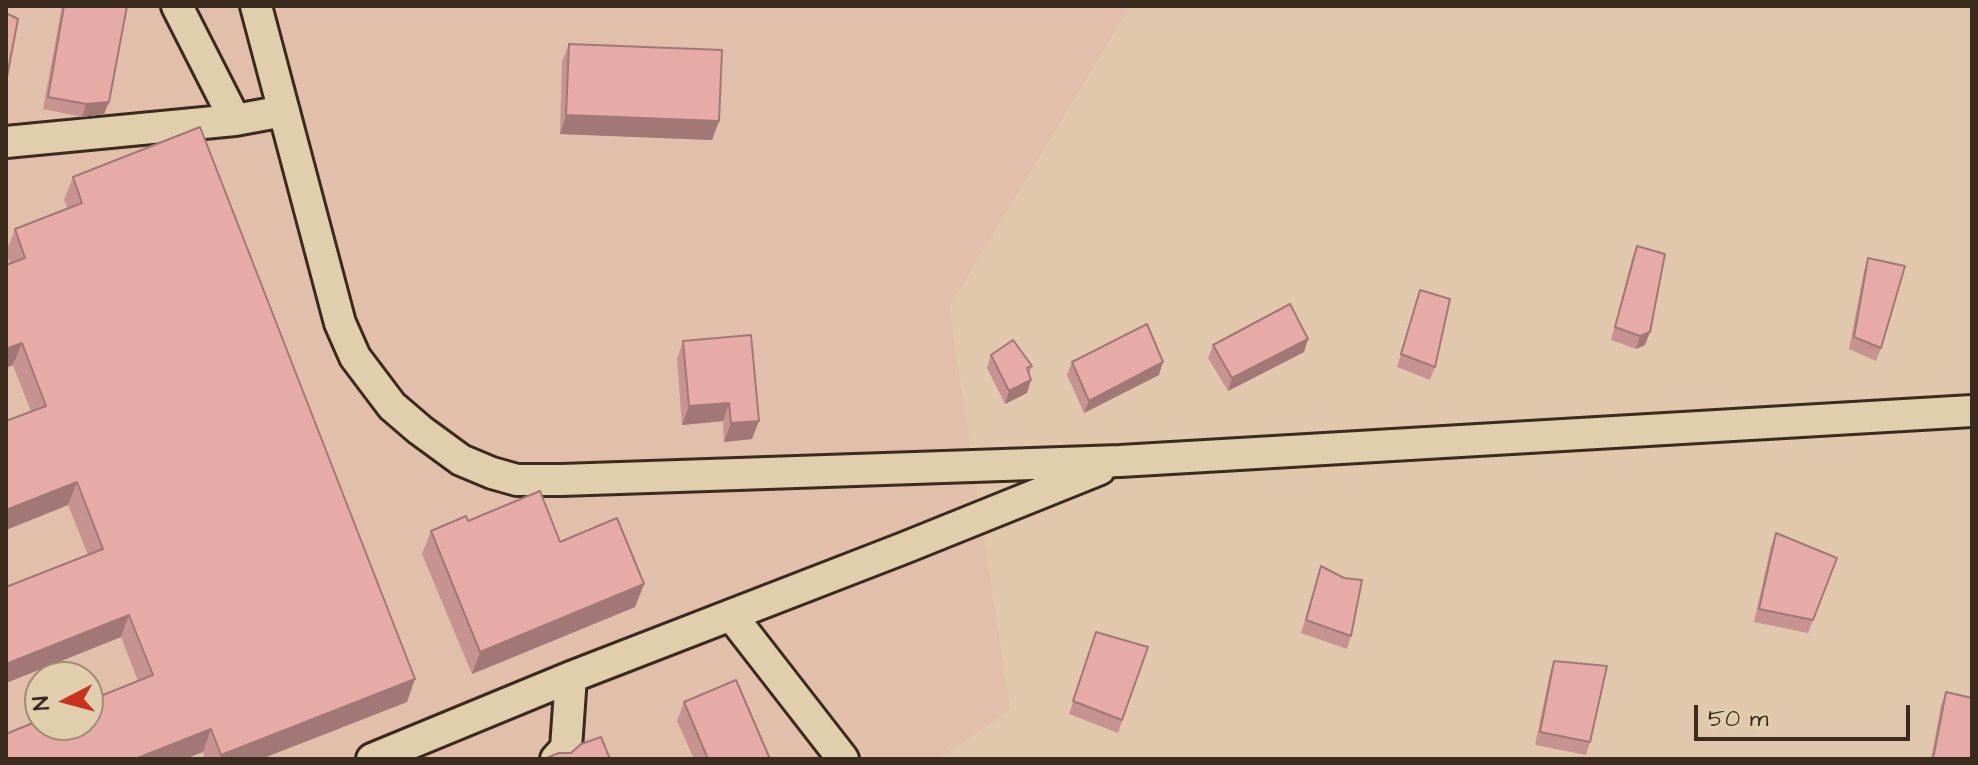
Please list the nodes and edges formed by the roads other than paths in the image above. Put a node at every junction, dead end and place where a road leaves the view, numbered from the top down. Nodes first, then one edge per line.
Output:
1 (177, 6) edge
2 (256, 6) edge
3 (284, 111) junction
4 (235, 120) junction
5 (6, 142) edge
6 (1972, 411) edge
7 (1120, 461) junction
8 (731, 615) junction
9 (571, 677) junction
10 (372, 759) edge
11 (556, 759) edge
12 (843, 759) edge

1 - 4 street
2 - 3 street
3 - 4 street
3 - 7 street
4 - 5 street
6 - 7 street
7 - 8 street
8 - 9 street
8 - 12 street
9 - 10 street
9 - 11 street

